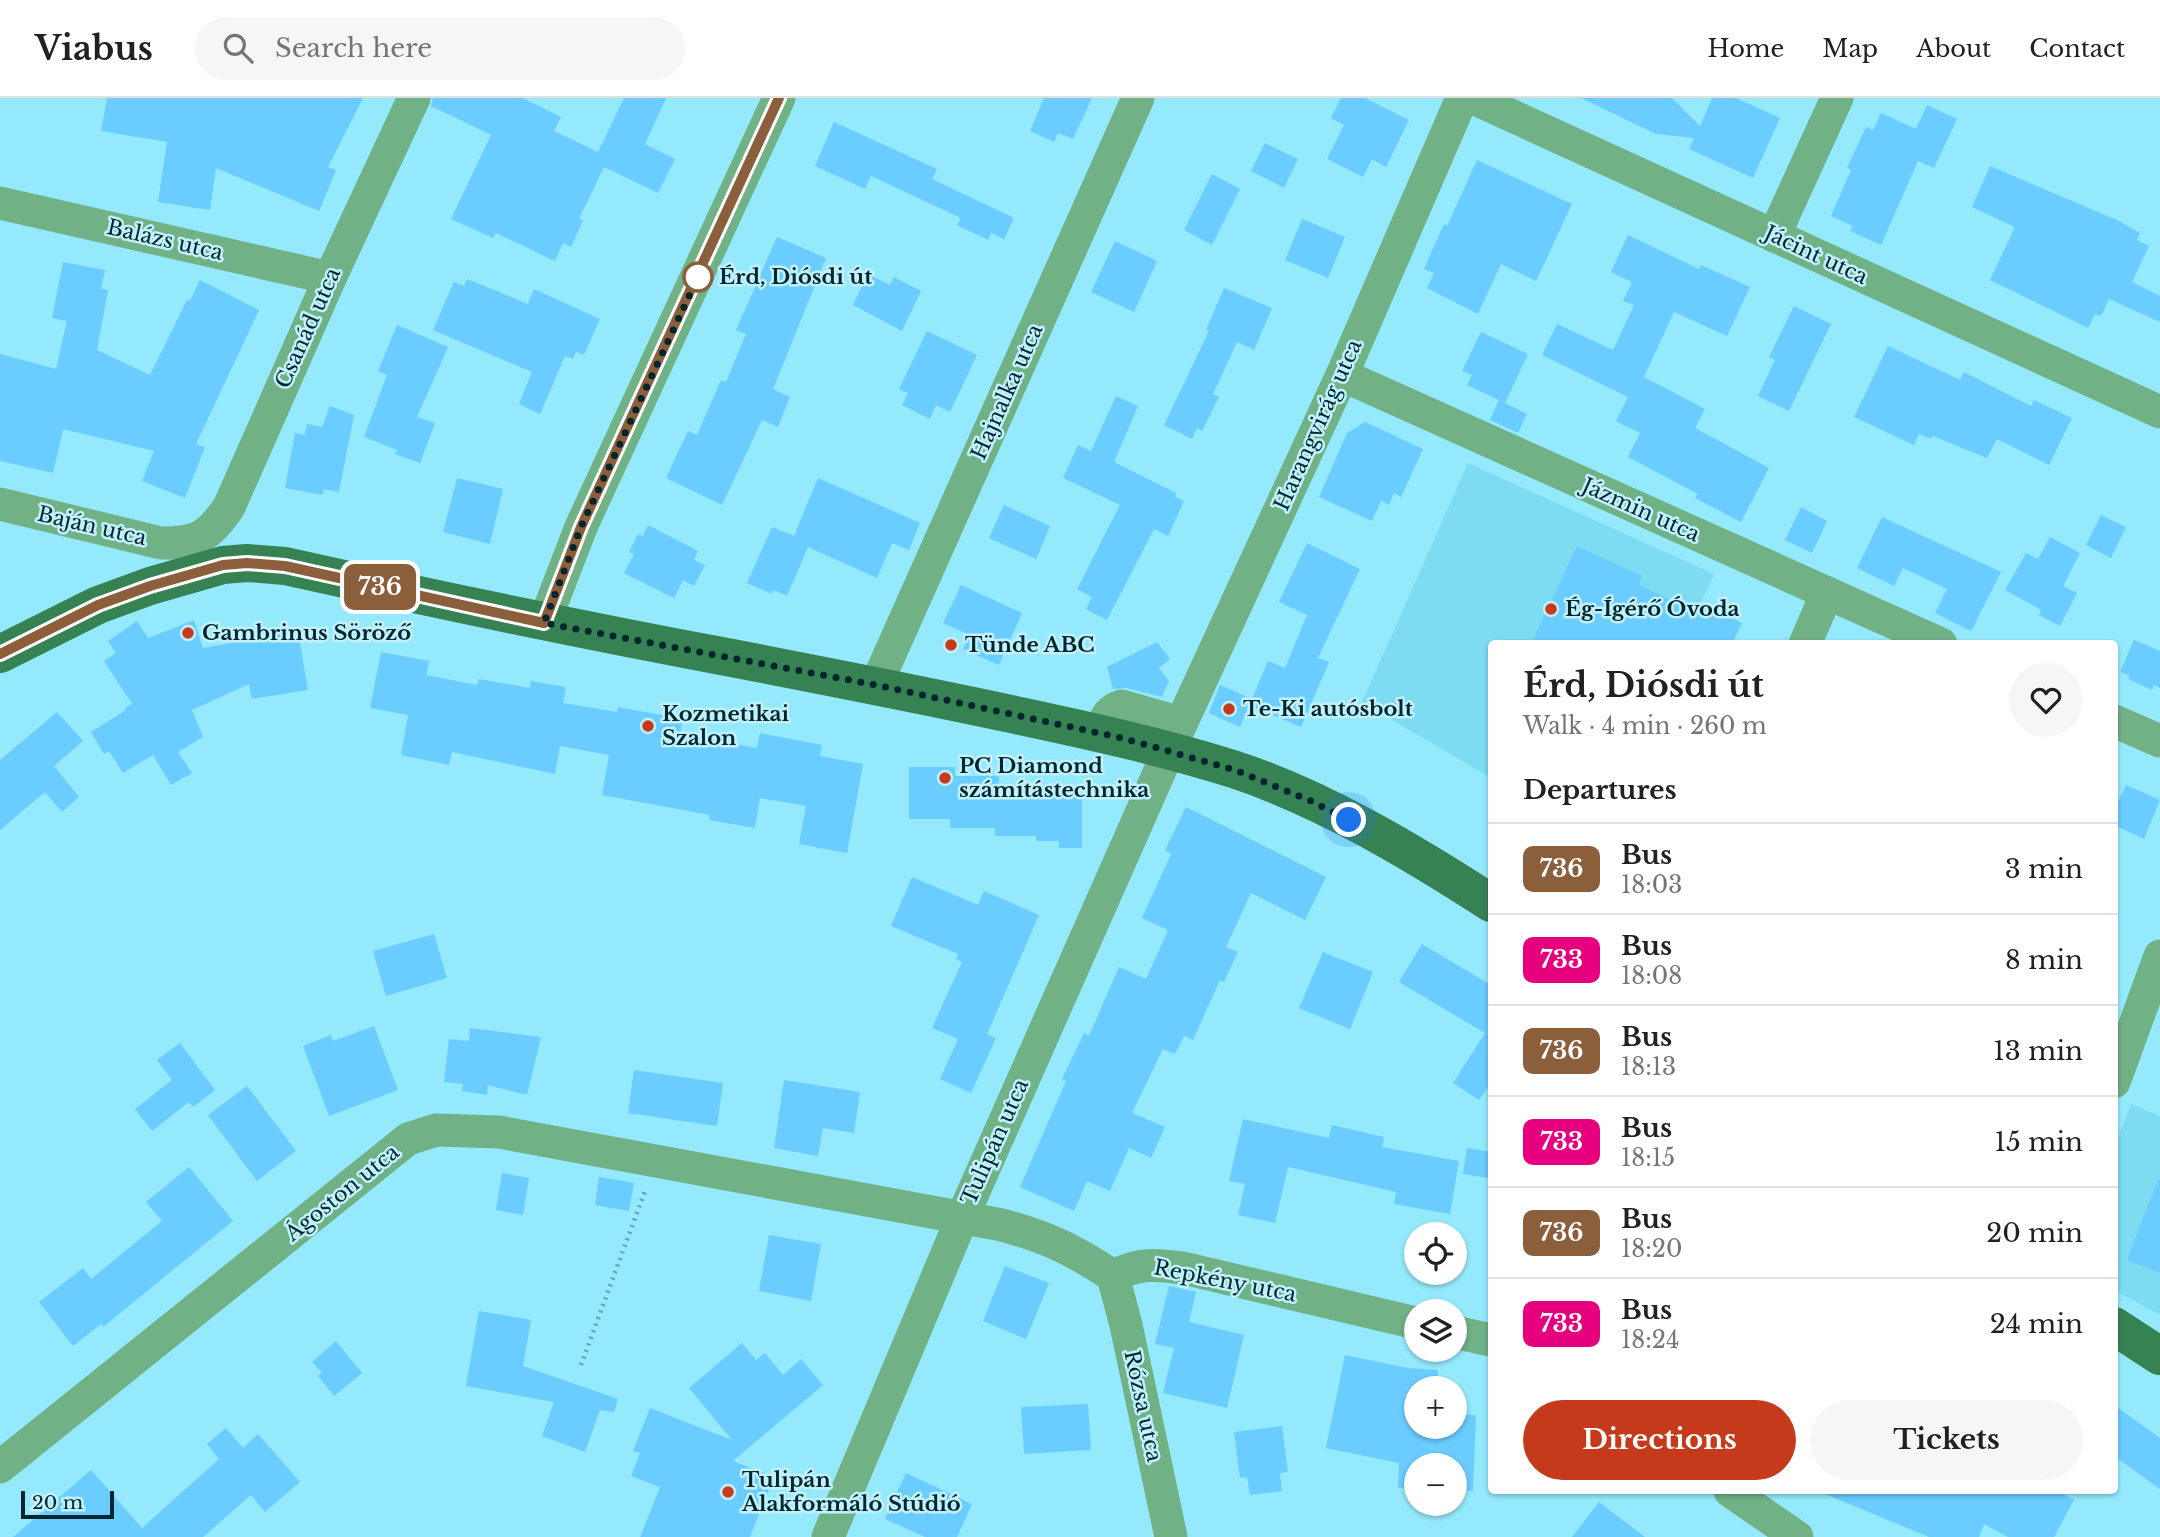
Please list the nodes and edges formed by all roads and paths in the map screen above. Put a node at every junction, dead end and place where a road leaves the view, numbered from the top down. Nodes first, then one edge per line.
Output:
1 (414, 98) edge
2 (779, 98) edge
3 (1138, 98) edge
4 (1462, 98) edge
5 (1473, 98) edge
6 (1837, 98) edge
7 (0, 203) edge
8 (1774, 236) junction
9 (330, 278) junction
10 (1342, 375) junction
11 (2160, 412) edge
12 (0, 504) edge
13 (186, 543) joint
14 (1827, 593) junction
15 (544, 623) junction
16 (1807, 640) edge
17 (1932, 640) edge
18 (0, 654) edge
19 (876, 685) junction
20 (2118, 723) edge
21 (1175, 737) junction
22 (2160, 741) edge
23 (1488, 901) edge
24 (2160, 956) edge
25 (2118, 1071) edge
26 (647, 1186) dead end
27 (962, 1218) junction
28 (1113, 1276) junction
29 (1404, 1320) edge
30 (2118, 1329) edge
31 (1467, 1335) edge
32 (1488, 1339) edge
33 (2160, 1356) edge
34 (581, 1365) dead end
35 (0, 1467) edge
36 (1734, 1494) edge
37 (828, 1537) edge
38 (1171, 1537) edge
39 (1797, 1537) edge

1 - 9 street, Csanád utca
2 - 15 street
3 - 19 street, Hajnalka utca
4 - 10 street, Harangvirág utca
5 - 8 street, Jácint utca
6 - 8 street
7 - 9 street, Balázs utca
8 - 11 street, Jácint utca
9 - 13 street, Csanád utca
10 - 14 street, Jázmin utca
10 - 21 street, Harangvirág utca
12 - 13 street, Baján utca
14 - 16 street
14 - 17 street, Jázmin utca
15 - 18 main road
15 - 19 main road
19 - 21 main road
20 - 22 street
21 - 23 main road
21 - 27 street, Tulipán utca
24 - 25 street
26 - 34 path
27 - 28 street
27 - 35 street, Ágoston utca
27 - 37 street, Tulipán utca
28 - 29 street, Repkény utca
28 - 38 street, Rózsa utca
30 - 33 main road
31 - 32 street
36 - 39 street

